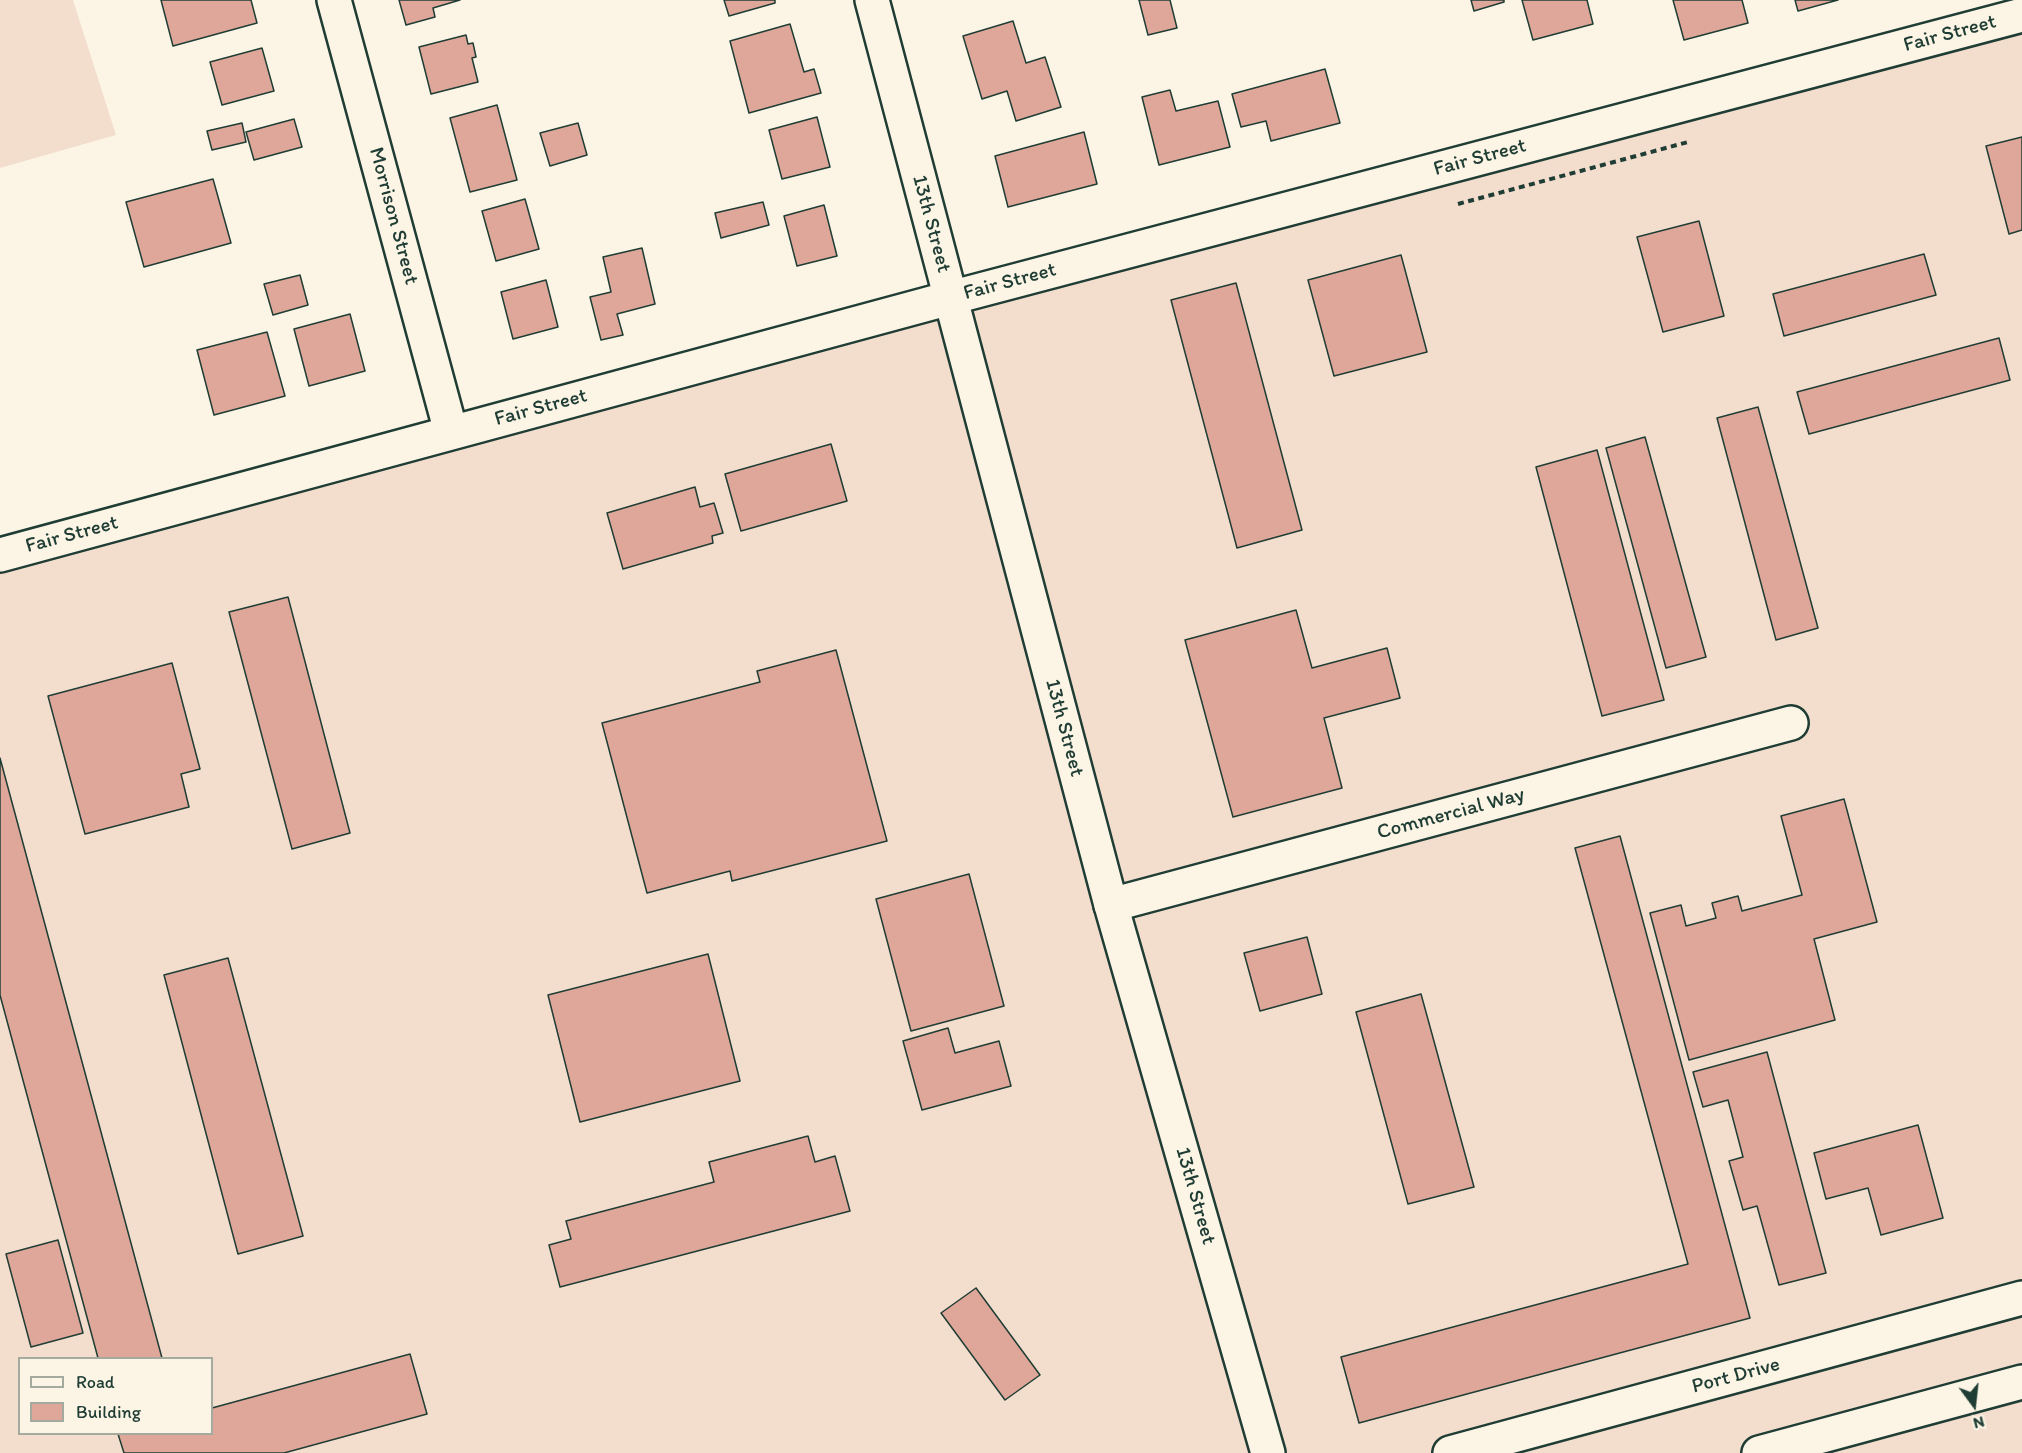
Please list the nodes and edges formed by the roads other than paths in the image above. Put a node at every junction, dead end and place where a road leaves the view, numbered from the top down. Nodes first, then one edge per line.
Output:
1 (334, 0) edge
2 (872, 0) edge
3 (2022, 15) edge
4 (950, 298) junction
5 (451, 432) junction
6 (0, 555) edge
7 (1791, 723) dead end
8 (1111, 905) junction
9 (2022, 1298) edge
10 (2022, 1382) edge
11 (1268, 1453) edge
12 (1450, 1453) edge
13 (1759, 1453) edge

1 - 5 street, Morrison Street
2 - 4 street, 13th Street
3 - 4 street, Fair Street
4 - 5 street, Fair Street
4 - 8 street, 13th Street
5 - 6 street, Fair Street
7 - 8 street, Commercial Way
8 - 11 street, 13th Street
9 - 12 street, Port Drive
10 - 13 street

